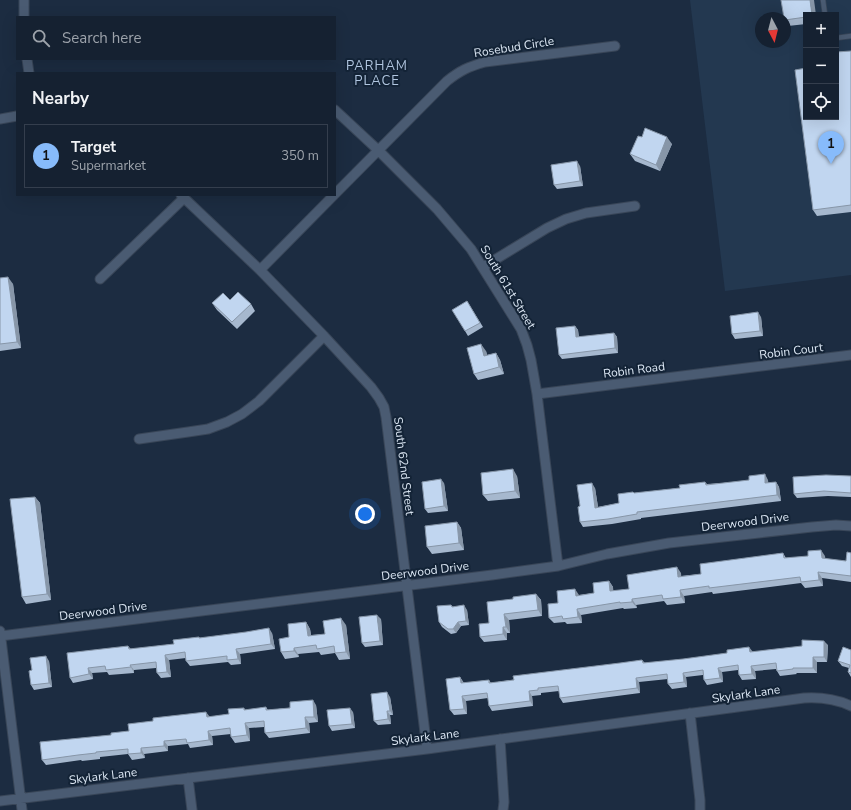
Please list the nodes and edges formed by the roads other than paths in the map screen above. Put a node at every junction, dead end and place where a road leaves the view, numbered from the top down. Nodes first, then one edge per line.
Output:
1 (24, 0) edge
2 (823, 0) edge
3 (825, 12) edge
4 (24, 16) edge
5 (851, 36) edge
6 (839, 38) edge
7 (615, 46) dead end
8 (27, 60) edge
9 (29, 72) edge
10 (336, 111) edge
11 (16, 116) edge
12 (0, 119) edge
13 (378, 150) junction
14 (336, 194) edge
15 (334, 196) edge
16 (182, 197) edge
17 (635, 206) dead end
18 (483, 268) junction
19 (260, 270) junction
20 (100, 279) dead end
21 (324, 336) junction
22 (851, 355) edge
23 (734, 370) joint
24 (537, 394) junction
25 (139, 439) dead end
26 (851, 526) edge
27 (558, 566) junction
28 (407, 586) junction
29 (0, 634) edge
30 (851, 706) edge
31 (690, 713) junction
32 (500, 739) junction
33 (427, 749) junction
34 (188, 778) junction
35 (20, 798) junction
36 (0, 801) edge
37 (22, 810) edge
38 (192, 810) edge
39 (502, 810) edge
40 (700, 810) edge

1 - 4 street
2 - 3 lane
5 - 6 lane
7 - 13 street, Rosebud Circle
8 - 9 street
10 - 13 street, South 61st Street
11 - 12 street
13 - 14 street, Rosebud Circle
13 - 18 street, South 61st Street
15 - 19 street, Rosebud Circle
16 - 19 street, South 62nd Street
16 - 20 street
17 - 18 street
18 - 24 street, South 61st Street
19 - 21 street, South 62nd Street
21 - 25 street
21 - 28 street, South 62nd Street
22 - 23 street, Robin Court
23 - 24 street, Robin Road
24 - 27 street, South 61st Street
26 - 27 street, Deerwood Drive
27 - 28 street, Deerwood Drive
28 - 29 street, Deerwood Drive
28 - 33 street, South 62nd Street
29 - 35 street
30 - 31 street, Skylark Lane
31 - 32 street, Skylark Lane
31 - 40 street
32 - 33 street, Skylark Lane
32 - 39 street
33 - 34 street, Skylark Lane
34 - 35 street, Skylark Lane
34 - 38 street
35 - 36 street, Skylark Lane
35 - 37 street

